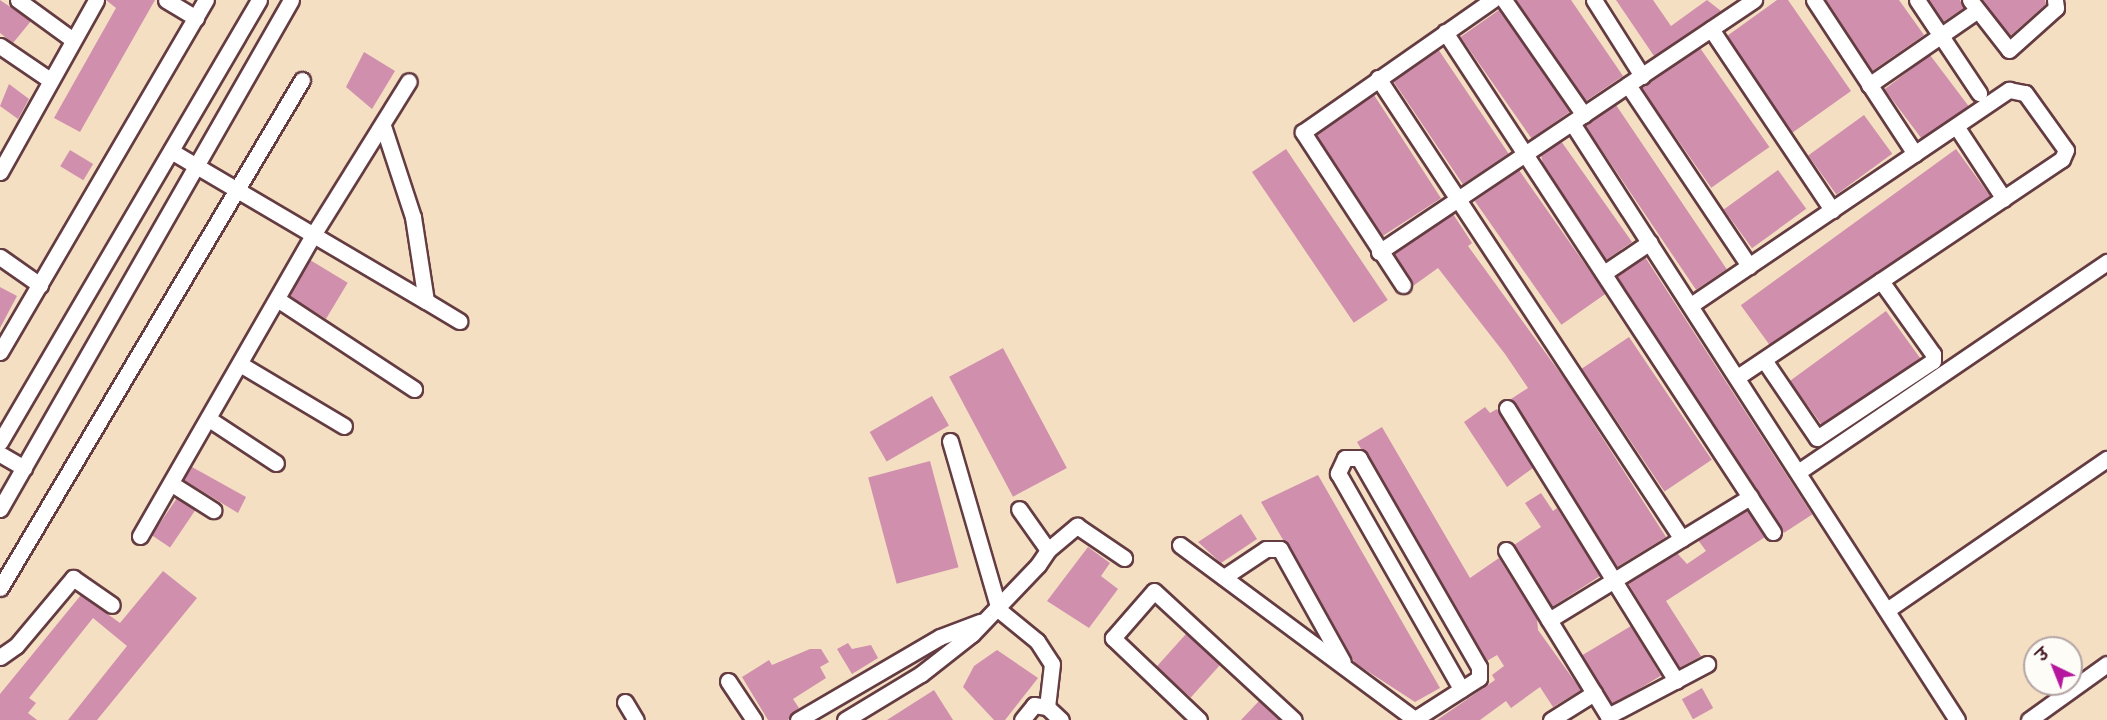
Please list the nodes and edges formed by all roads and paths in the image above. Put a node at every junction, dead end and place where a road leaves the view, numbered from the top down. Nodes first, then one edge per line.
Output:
1 (18, 0) edge
2 (96, 0) edge
3 (166, 0) edge
4 (206, 0) edge
5 (259, 0) edge
6 (291, 0) edge
7 (1492, 0) edge
8 (1504, 0) edge
9 (1594, 0) edge
10 (1754, 0) edge
11 (1814, 0) edge
12 (1917, 0) edge
13 (2055, 0) edge
14 (1972, 6) edge
15 (196, 18) junction
16 (1711, 29) junction
17 (1445, 32) junction
18 (1942, 37) junction
19 (73, 40) junction
20 (0, 46) edge
21 (1642, 76) junction
22 (1378, 78) junction
23 (50, 80) junction
24 (302, 80) dead end
25 (409, 81) dead end
26 (1628, 85) junction
27 (1869, 85) junction
28 (1979, 93) dead end
29 (1578, 119) junction
30 (383, 126) junction
31 (1956, 126) junction
32 (5, 150) edge
33 (171, 151) junction
34 (1526, 154) junction
35 (1915, 154) junction
36 (193, 168) junction
37 (0, 172) edge
38 (234, 191) junction
39 (2004, 199) junction
40 (1458, 200) junction
41 (1832, 210) junction
42 (313, 235) junction
43 (1650, 242) junction
44 (1380, 252) junction
45 (0, 257) edge
46 (2107, 262) edge
47 (1749, 266) junction
48 (1604, 273) junction
49 (1881, 281) junction
50 (40, 285) junction
51 (1402, 285) dead end
52 (277, 298) junction
53 (426, 301) junction
54 (1691, 305) junction
55 (459, 321) dead end
56 (0, 352) edge
57 (1764, 360) junction
58 (240, 364) junction
59 (1738, 377) junction
60 (414, 389) dead end
61 (1507, 408) dead end
62 (209, 419) junction
63 (344, 426) dead end
64 (950, 441) dead end
65 (0, 442) edge
66 (0, 454) edge
67 (2107, 459) edge
68 (276, 463) dead end
69 (24, 468) junction
70 (1798, 472) junction
71 (172, 483) junction
72 (1750, 497) junction
73 (0, 509) edge
74 (1019, 509) dead end
75 (213, 510) dead end
76 (1773, 532) dead end
77 (140, 536) dead end
78 (1682, 539) junction
79 (1409, 543) junction
80 (1180, 545) dead end
81 (1048, 550) junction
82 (1506, 550) dead end
83 (1124, 558) dead end
84 (1386, 558) junction
85 (1224, 577) junction
86 (1614, 580) junction
87 (0, 588) edge
88 (112, 605) dead end
89 (1887, 610) junction
90 (996, 613) junction
91 (1549, 620) junction
92 (0, 657) edge
93 (1707, 664) dead end
94 (2107, 664) edge
95 (1346, 668) junction
96 (728, 681) dead end
97 (1676, 681) junction
98 (1461, 689) junction
99 (1594, 693) junction
100 (832, 700) junction
101 (625, 702) dead end
102 (1047, 707) junction
103 (817, 715) edge
104 (1415, 719) edge
105 (636, 720) edge
106 (754, 720) edge
107 (798, 720) edge
108 (844, 720) edge
109 (1022, 720) edge
110 (1061, 720) edge
111 (1199, 720) edge
112 (1294, 720) edge
113 (1551, 720) edge
114 (1957, 720) edge
115 (2029, 720) edge

1 - 19 street
2 - 19 street
3 - 15 street
4 - 15 street
5 - 33 street
6 - 36 street
7 - 17 street
8 - 29 street
9 - 21 street
10 - 16 street
11 - 27 street
12 - 18 street
13 - 14 street
14 - 18 street
15 - 50 street
16 - 21 street
16 - 41 street
17 - 22 street
17 - 34 street
18 - 27 street
18 - 28 street
19 - 23 street
20 - 23 street
21 - 26 street
22 - 40 street
22 - 44 street
23 - 32 street
24 - 38 street
25 - 30 street
26 - 29 street
26 - 47 street
27 - 35 street
29 - 34 street
29 - 43 street
30 - 42 street
30 - 53 street
31 - 35 street
31 - 39 street
31 - 39 street
32 - 37 street
33 - 36 street
33 - 65 street
34 - 40 street
34 - 48 street
35 - 41 street
36 - 38 street
36 - 69 street
38 - 42 street
38 - 87 street
39 - 49 street
40 - 44 street
40 - 78 street
41 - 47 street
42 - 52 street
42 - 53 street
43 - 48 street
43 - 54 street
44 - 51 street
45 - 50 street
46 - 70 street
47 - 54 street
48 - 72 street
49 - 57 street
49 - 57 street
50 - 56 street
52 - 58 street
52 - 60 street
53 - 55 street
54 - 59 street
57 - 59 street
58 - 62 street
58 - 63 street
59 - 70 street
61 - 86 street
62 - 68 street
62 - 71 street
64 - 90 street
66 - 69 street
67 - 89 street
69 - 73 street
70 - 89 street
71 - 75 street
71 - 77 street
72 - 76 street
72 - 78 street
74 - 81 street
78 - 86 street
79 - 84 street
79 - 84 street
79 - 98 street
80 - 85 street
81 - 83 street
81 - 90 street
82 - 91 street
84 - 98 street
85 - 95 street
85 - 95 street
86 - 91 street
86 - 97 street
88 - 92 street
89 - 114 street
90 - 100 street
90 - 102 street
90 - 108 street
91 - 99 street
93 - 97 street
94 - 115 street
95 - 104 street
96 - 106 street
97 - 99 street
98 - 104 street
99 - 113 street
100 - 103 street
100 - 108 street
101 - 105 street
102 - 109 street
102 - 110 street
103 - 107 street
111 - 112 street

